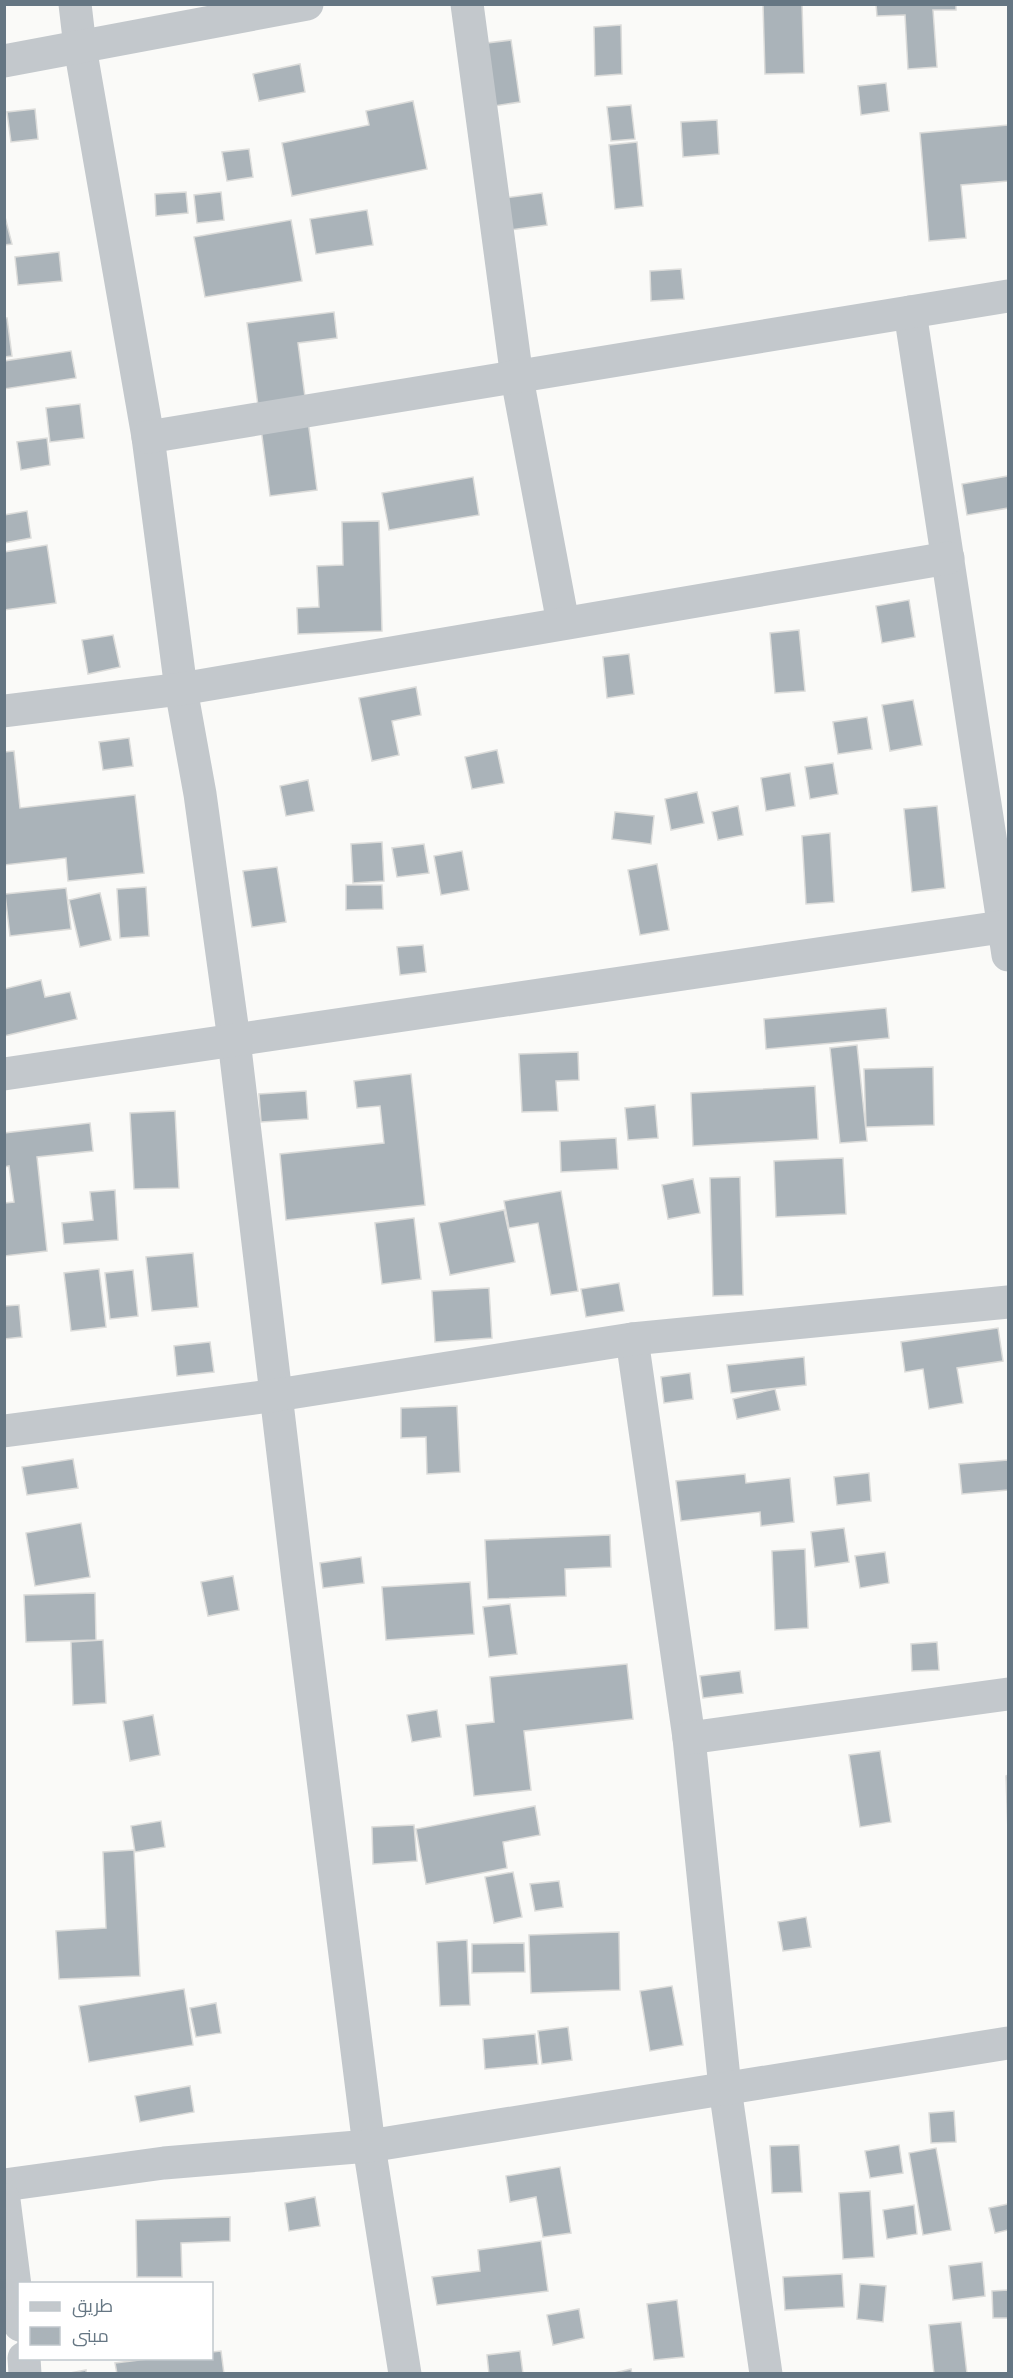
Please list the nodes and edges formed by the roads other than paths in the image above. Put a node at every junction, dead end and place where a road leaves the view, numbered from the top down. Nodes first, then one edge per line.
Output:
1 (75, 4) edge
2 (307, 4) edge
3 (467, 4) edge
4 (80, 47) junction
5 (4, 61) edge
6 (1008, 296) edge
7 (910, 312) junction
8 (517, 378) junction
9 (148, 437) junction
10 (948, 558) junction
11 (563, 623) junction
12 (181, 689) junction
13 (4, 711) edge
14 (1007, 936) edge
15 (234, 1040) junction
16 (4, 1074) edge
17 (1008, 1302) edge
18 (632, 1339) junction
19 (277, 1395) junction
20 (4, 1431) edge
21 (1008, 1694) edge
22 (689, 1738) junction
23 (1008, 2043) edge
24 (725, 2088) junction
25 (369, 2146) junction
26 (4, 2185) edge
27 (4, 2200) edge
28 (18, 2309) edge
29 (403, 2372) edge
30 (766, 2373) edge

1 - 4 street
2 - 4 street
3 - 8 street
4 - 5 street
4 - 9 street
6 - 7 street
7 - 8 street
7 - 10 street
8 - 9 street
8 - 11 street
9 - 12 street
10 - 11 street
10 - 14 street
11 - 12 street
12 - 13 street
12 - 15 street
14 - 15 street
15 - 16 street
15 - 19 street
17 - 18 street
18 - 19 street
18 - 22 street
19 - 20 street
19 - 25 street
21 - 22 street
22 - 24 street
23 - 24 street
24 - 25 street
24 - 30 street
25 - 26 street
25 - 29 street
27 - 28 street

